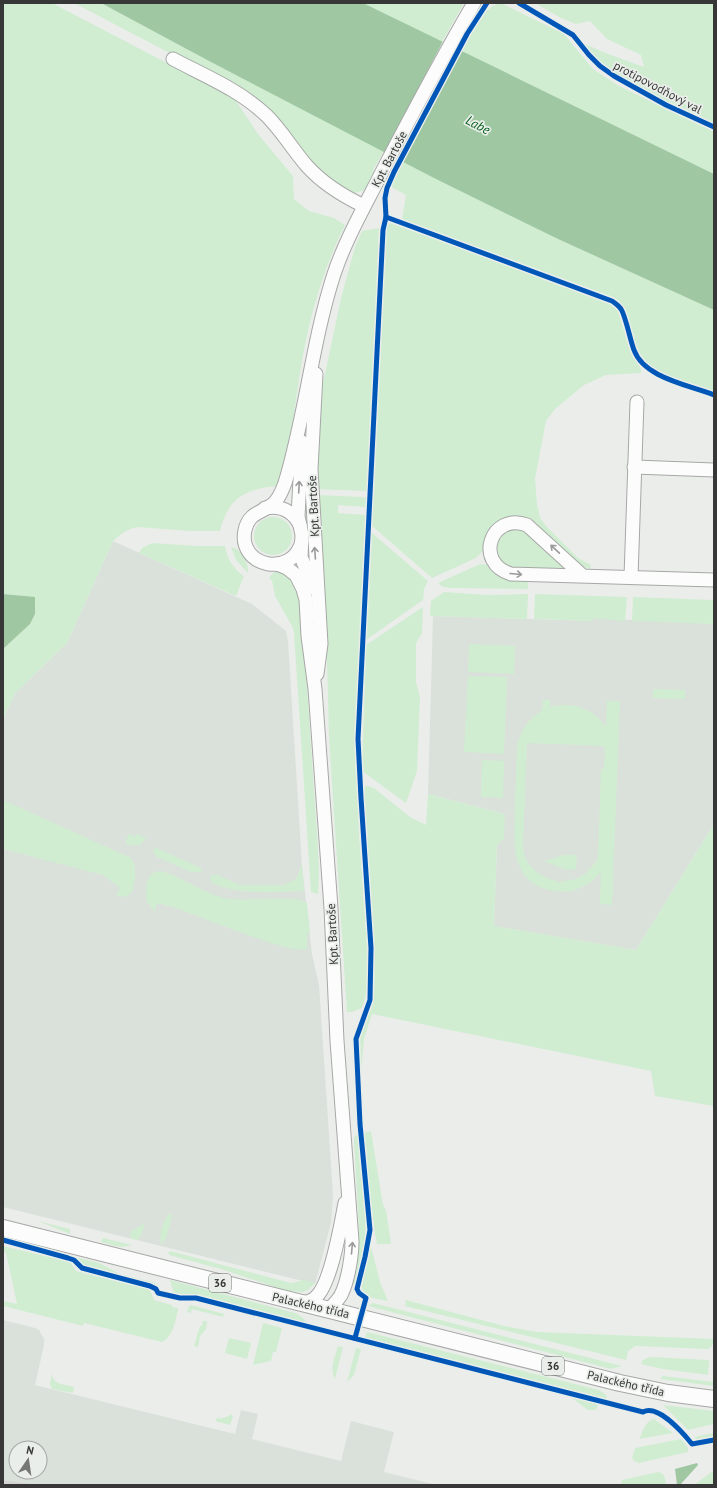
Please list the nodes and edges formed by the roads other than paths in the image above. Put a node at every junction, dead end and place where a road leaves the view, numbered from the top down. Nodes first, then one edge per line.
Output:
1 (474, 3) edge
2 (173, 59) dead end
3 (364, 206) junction
4 (320, 322) junction
5 (310, 372) junction
6 (637, 402) dead end
7 (634, 467) junction
8 (714, 470) edge
9 (265, 508) junction
10 (300, 526) junction
11 (302, 541) junction
12 (277, 564) junction
13 (583, 576) junction
14 (631, 577) junction
15 (714, 580) edge
16 (315, 689) junction
17 (347, 1179) junction
18 (3, 1228) edge
19 (326, 1281) junction
20 (344, 1286) junction
21 (297, 1302) junction
22 (329, 1310) junction
23 (361, 1317) junction
24 (714, 1398) edge

1 - 3 street, Kpt. Bartoše
2 - 3 street
3 - 4 street, Kpt. Bartoše
4 - 5 street, Kpt. Bartoše
16 -> 4 street, Kpt. Bartoše
5 - 9 street, Kpt. Bartoše
10 -> 5 street, Kpt. Bartoše
6 - 7 street
7 - 8 street
7 - 14 street
9 - 10 street, Kpt. Bartoše
9 - 12 street, Kpt. Bartoše
10 - 11 street, Kpt. Bartoše
11 - 12 street, Kpt. Bartoše
11 - 16 street, Kpt. Bartoše
12 - 16 street, Kpt. Bartoše
13 -> 13 street
13 - 14 street
14 - 15 street
16 - 17 street, Kpt. Bartoše
17 - 19 street, Kpt. Bartoše
20 -> 17 street, Kpt. Bartoše
18 - 21 main road, Palackého třída / 36
19 - 21 street, Kpt. Bartoše
19 - 22 street, Kpt. Bartoše
20 - 22 street, Kpt. Bartoše
20 - 23 street, Kpt. Bartoše
21 - 22 main road, Palackého třída
22 - 23 main road, Palackého třída / 36
23 - 24 main road, Palackého třída / 36

